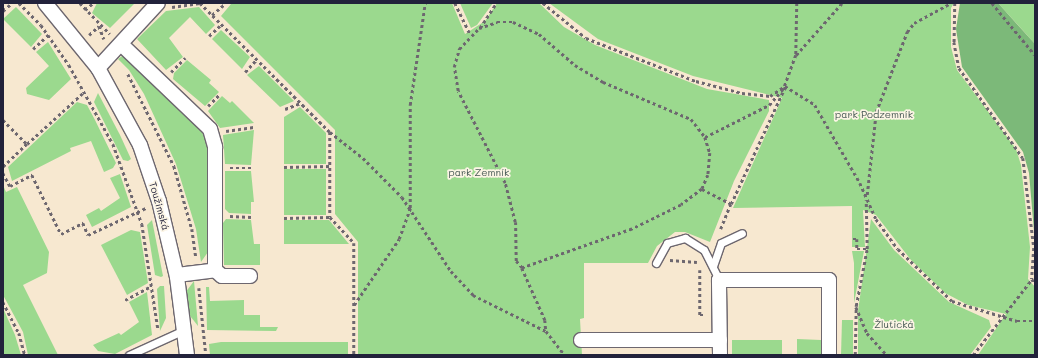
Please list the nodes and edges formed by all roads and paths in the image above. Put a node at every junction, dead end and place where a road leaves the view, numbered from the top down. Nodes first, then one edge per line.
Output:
1 (12, 3) edge
2 (19, 3) edge
3 (45, 3) edge
4 (80, 3) edge
5 (93, 3) edge
6 (200, 3) edge
7 (226, 3) edge
8 (425, 3) edge
9 (455, 3) edge
10 (496, 3) edge
11 (543, 3) edge
12 (797, 3) edge
13 (842, 3) edge
14 (951, 3) edge
15 (956, 3) edge
16 (992, 3) edge
17 (162, 5) edge
18 (85, 10) junction
19 (3, 11) edge
20 (212, 15) junction
21 (222, 24) junction
22 (98, 26) junction
23 (479, 28) junction
24 (470, 34) junction
25 (48, 35) junction
26 (88, 36) dead end
27 (209, 36) dead end
28 (123, 41) junction
29 (33, 49) dead end
30 (1035, 54) edge
31 (796, 55) junction
32 (185, 58) dead end
33 (257, 60) junction
34 (98, 68) junction
35 (244, 72) dead end
36 (168, 76) dead end
37 (785, 86) junction
38 (84, 92) junction
39 (220, 94) dead end
40 (301, 103) junction
41 (285, 109) dead end
42 (203, 112) dead end
43 (3, 120) edge
44 (254, 127) dead end
45 (220, 132) dead end
46 (330, 132) junction
47 (705, 138) junction
48 (27, 144) junction
49 (330, 166) junction
50 (3, 167) edge
51 (284, 167) dead end
52 (222, 168) dead end
53 (251, 168) dead end
54 (3, 173) edge
55 (702, 189) junction
56 (866, 198) junction
57 (159, 202) junction
58 (731, 204) junction
59 (410, 208) junction
60 (138, 212) junction
61 (222, 216) dead end
62 (251, 217) dead end
63 (330, 217) junction
64 (284, 218) dead end
65 (430, 229) dead end
66 (427, 230) junction
67 (742, 233) dead end
68 (853, 239) dead end
69 (867, 249) junction
70 (707, 256) junction
71 (656, 263) dead end
72 (670, 264) dead end
73 (713, 267) junction
74 (522, 268) junction
75 (215, 270) junction
76 (177, 275) junction
77 (250, 276) dead end
78 (1032, 279) junction
79 (719, 280) junction
80 (1035, 284) edge
81 (151, 286) junction
82 (125, 300) dead end
83 (3, 302) edge
84 (354, 306) junction
85 (856, 306) junction
86 (1002, 317) junction
87 (1035, 321) edge
88 (184, 330) junction
89 (546, 331) junction
90 (581, 340) dead end
91 (714, 340) junction
92 (159, 341) junction
93 (25, 355) edge
94 (129, 355) edge
95 (188, 355) edge
96 (354, 355) edge
97 (566, 355) edge
98 (720, 355) edge
99 (829, 355) edge
100 (855, 355) edge
101 (887, 355) edge
102 (973, 355) edge

1 - 19 path
2 - 25 path
3 - 34 street, Toužimská
4 - 18 path
5 - 18 path
6 - 17 path
6 - 20 path
7 - 20 path
8 - 59 path
9 - 24 path
10 - 23 path
11 - 37 path
12 - 31 path
13 - 31 path
14 - 56 path
15 - 78 path
16 - 30 path
17 - 28 street
18 - 22 path
20 - 21 path
21 - 27 path
21 - 33 path
22 - 26 path
22 - 28 path
23 - 24 path
23 - 47 path
24 - 74 path
25 - 29 path
25 - 38 path
28 - 34 street
28 - 75 street
31 - 37 path
32 - 36 path
33 - 35 path
33 - 40 path
34 - 57 street, Toužimská
37 - 47 path
37 - 56 path
37 - 58 path
38 - 48 path
38 - 60 path
39 - 42 path
40 - 41 path
40 - 46 path
43 - 48 path
44 - 45 path
46 - 49 path
46 - 59 path
47 - 55 path
48 - 50 path
49 - 51 path
49 - 63 path
52 - 53 path
54 - 60 path
55 - 58 path
55 - 74 path
56 - 69 path
56 - 86 path
57 - 60 path
57 - 76 street, Toužimská
58 - 70 path
59 - 66 path
59 - 84 path
60 - 81 path
61 - 62 path
63 - 64 path
63 - 84 path
65 - 66 path
66 - 89 path
67 - 73 lane
68 - 69 path
69 - 85 path
70 - 71 lane
70 - 73 lane
72 - 91 path
73 - 79 lane
74 - 89 path
75 - 76 street
75 - 77 street
76 - 88 street, Toužimská
78 - 80 path
78 - 86 path
79 - 91 street
79 - 99 street
81 - 82 path
81 - 92 path
83 - 93 path
84 - 96 path
85 - 100 path
85 - 101 path
86 - 87 path
86 - 102 path
88 - 92 lane
88 - 95 street, Toužimská
89 - 97 path
90 - 91 street
91 - 98 street
92 - 94 lane

